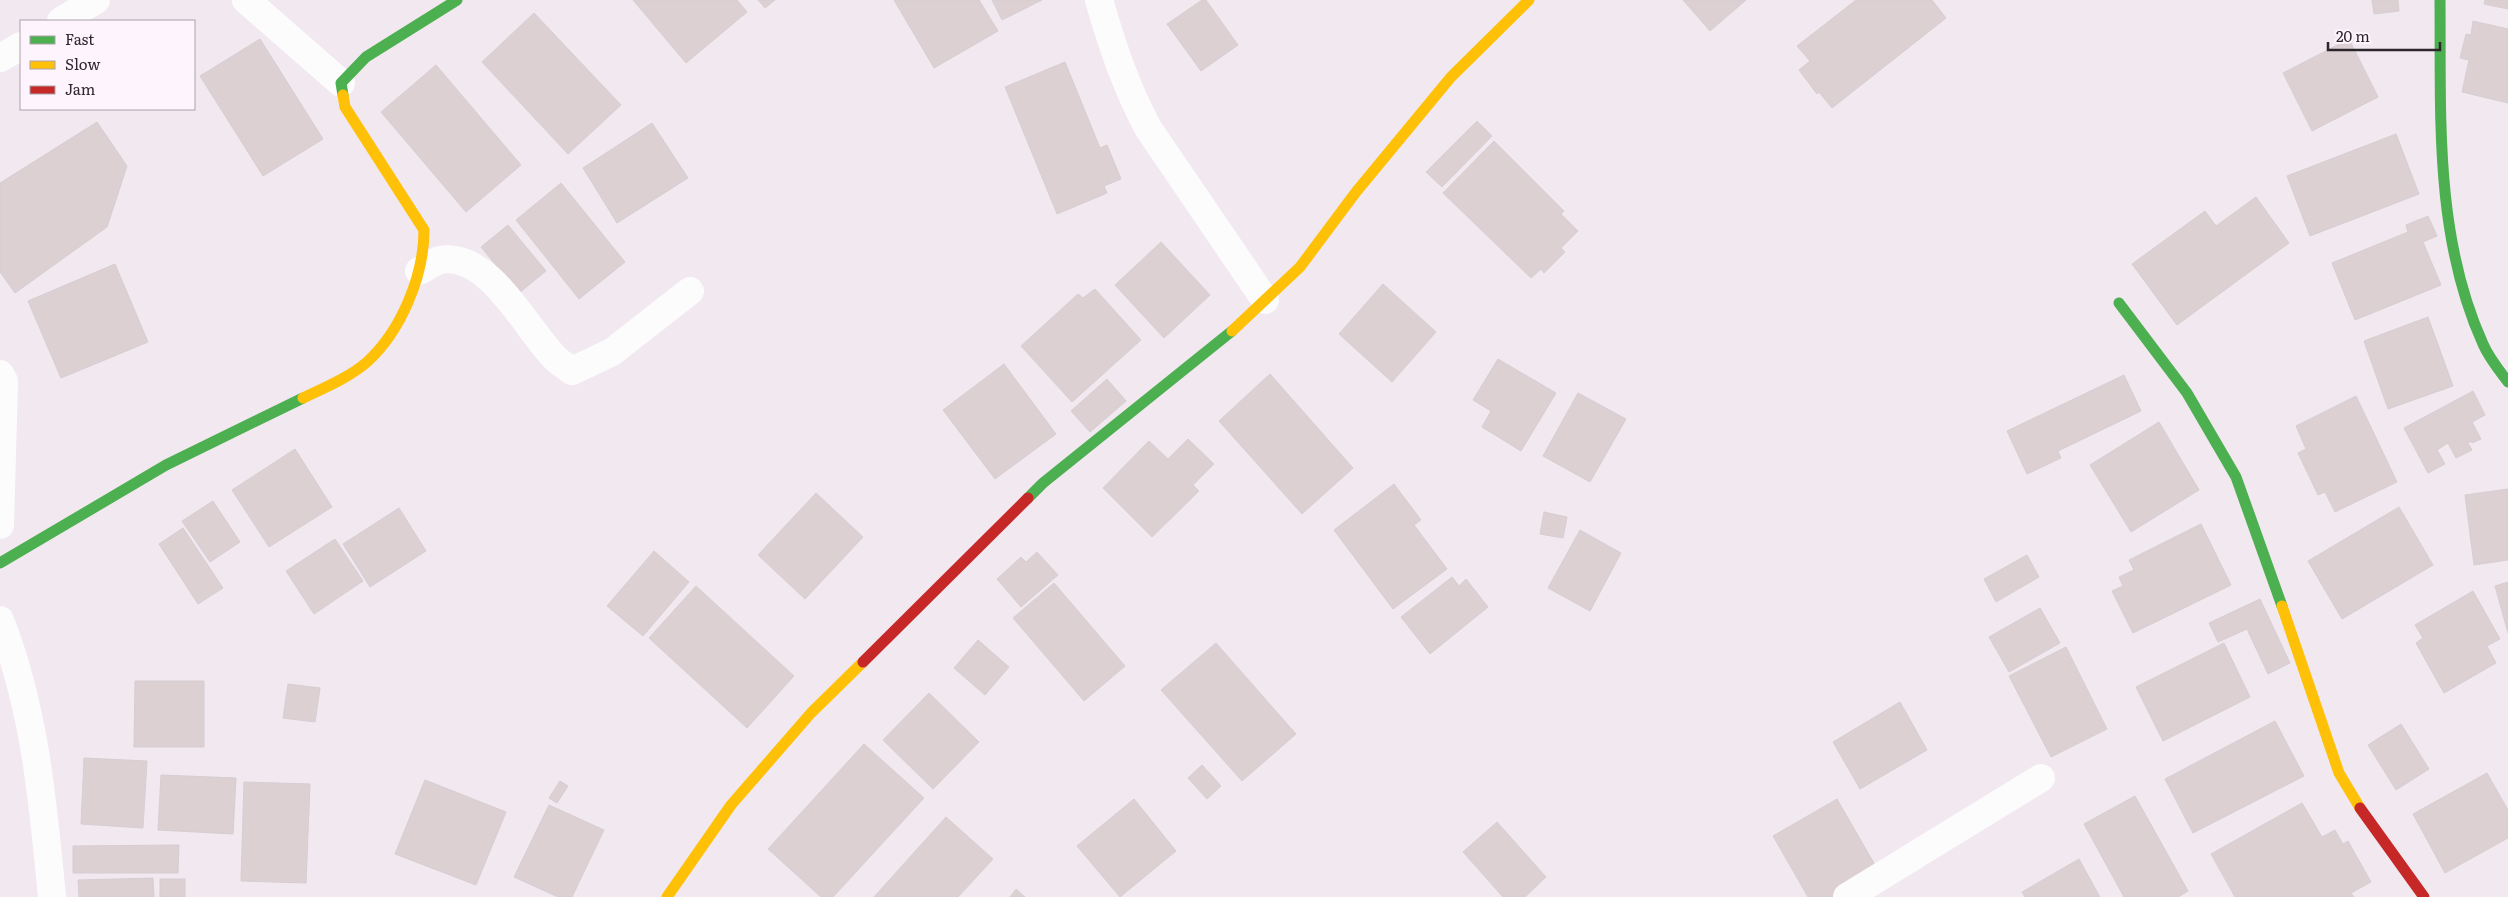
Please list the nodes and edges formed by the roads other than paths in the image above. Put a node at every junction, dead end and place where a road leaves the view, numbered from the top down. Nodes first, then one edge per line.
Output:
1 (96, 0) edge
2 (246, 0) edge
3 (457, 0) edge
4 (1099, 0) edge
5 (1530, 0) edge
6 (2440, 0) edge
7 (63, 20) edge
8 (20, 47) edge
9 (0, 58) edge
10 (341, 83) junction
11 (419, 271) junction
12 (690, 291) dead end
13 (1265, 300) junction
14 (2119, 303) dead end
15 (0, 374) edge
16 (2508, 382) edge
17 (0, 525) edge
18 (0, 563) edge
19 (0, 620) edge
20 (2041, 778) dead end
21 (52, 897) edge
22 (667, 897) edge
23 (1847, 897) edge
24 (2424, 897) edge

1 - 7 street
2 - 10 street
3 - 10 street
4 - 13 street
5 - 13 street
6 - 16 street
8 - 9 street
10 - 11 street
11 - 12 street
11 - 18 street
13 - 22 street
14 - 24 street
15 - 17 street
19 - 21 street
20 - 23 street

